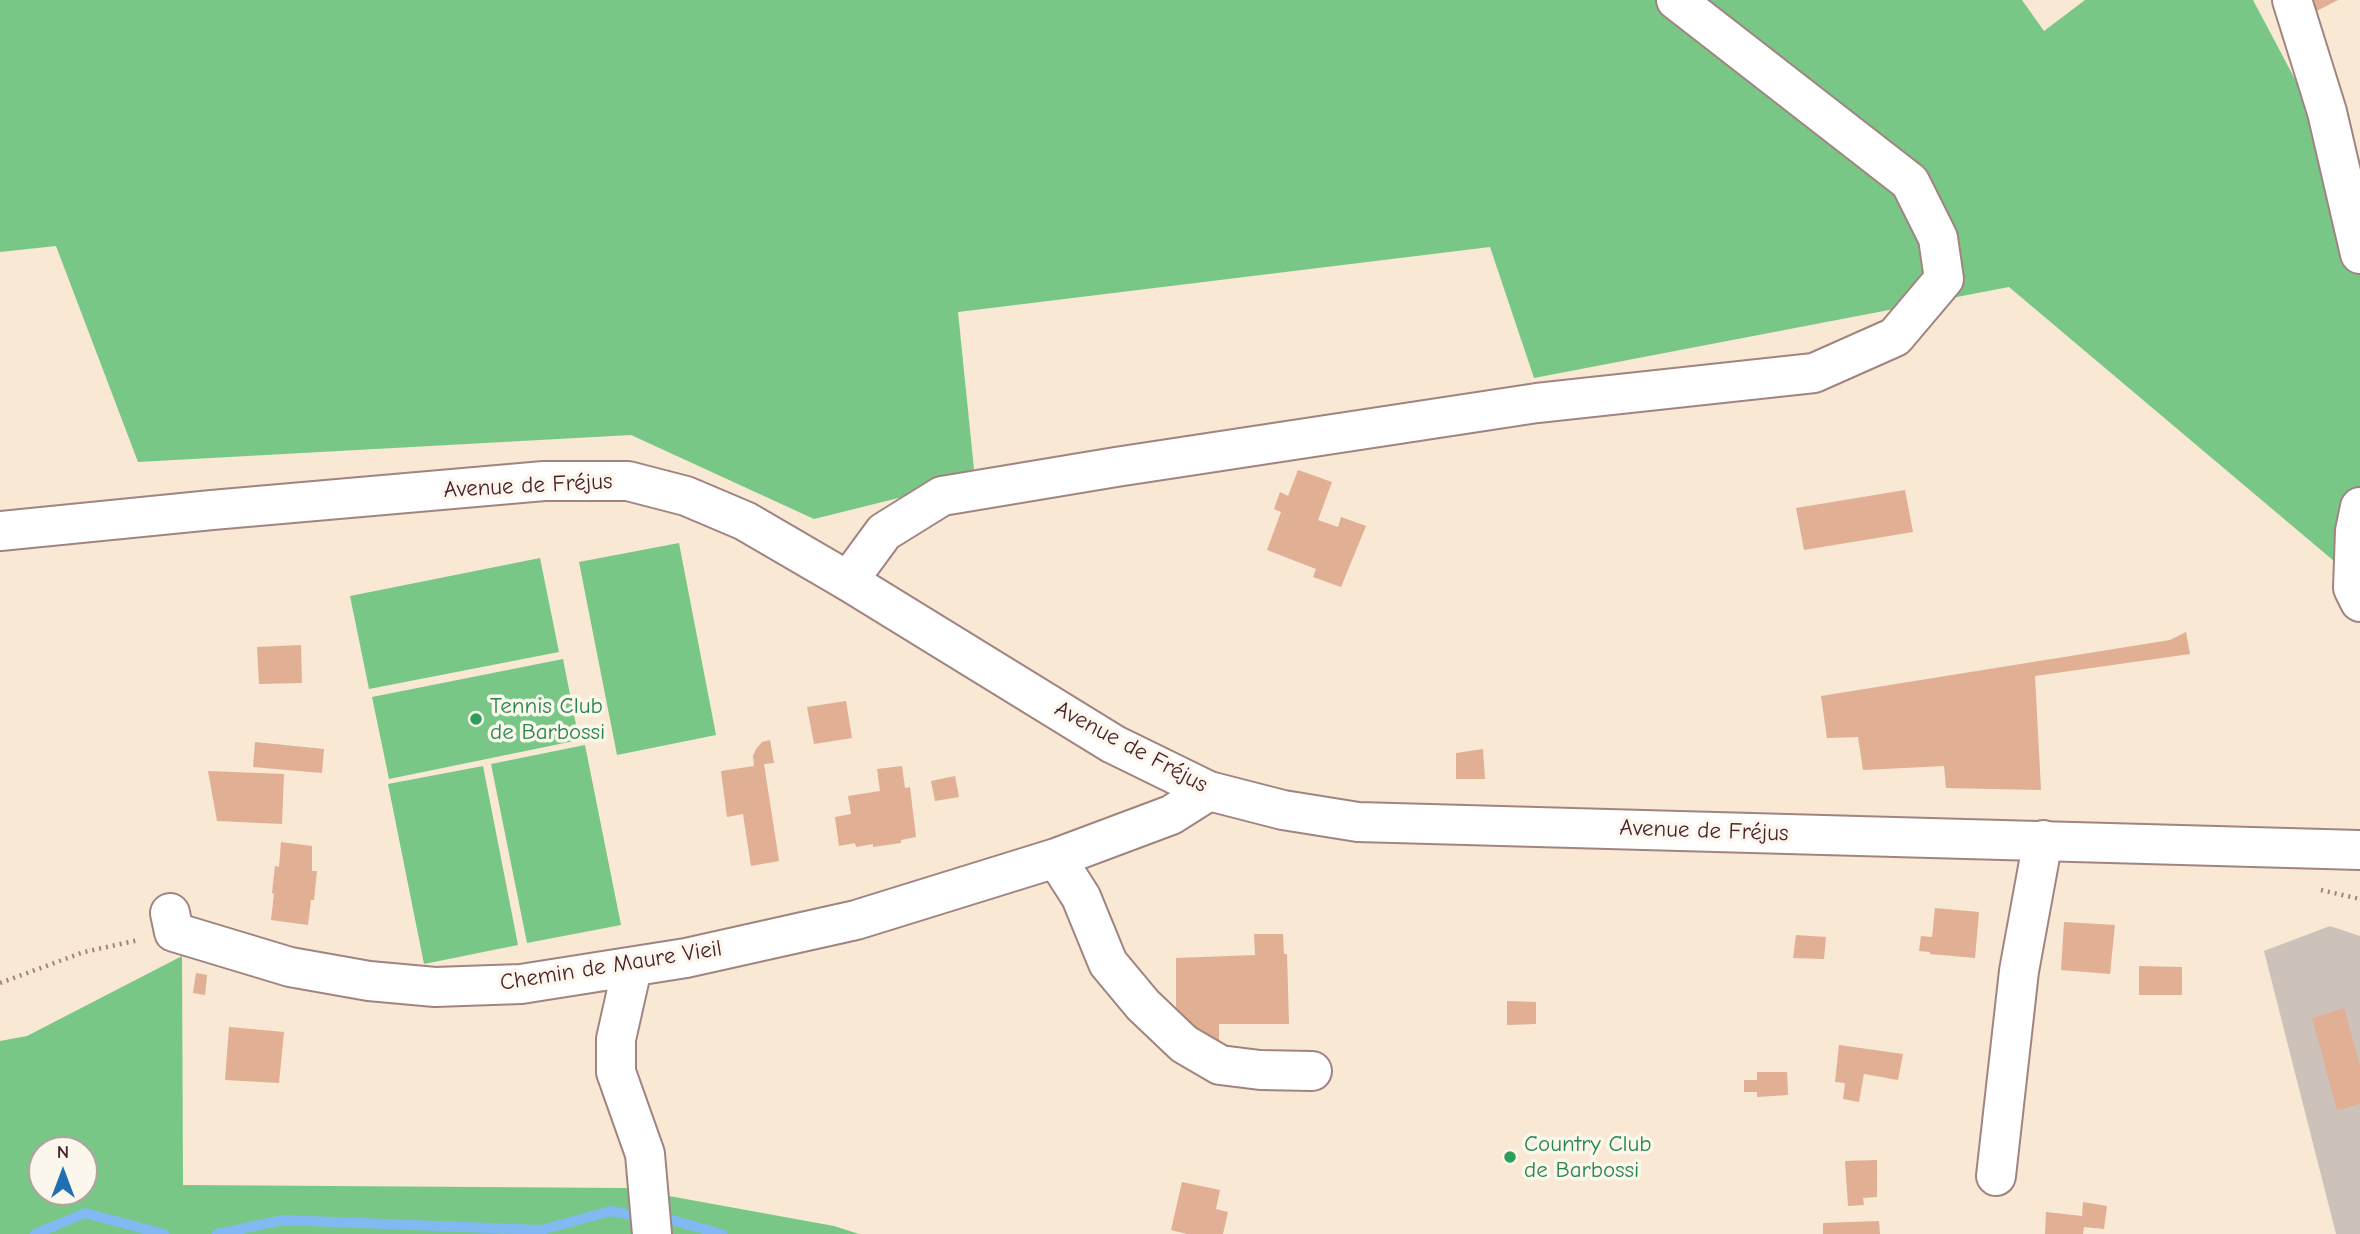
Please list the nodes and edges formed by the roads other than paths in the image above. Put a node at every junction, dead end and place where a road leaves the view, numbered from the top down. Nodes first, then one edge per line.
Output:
1 (1676, 0) edge
2 (2292, 0) edge
3 (2360, 254) edge
4 (2360, 507) edge
5 (0, 531) edge
6 (848, 580) junction
7 (2360, 602) edge
8 (1209, 791) junction
9 (2043, 840) junction
10 (2360, 850) edge
11 (1056, 858) junction
12 (172, 923) road end
13 (632, 968) junction
14 (1312, 1071) dead end
15 (1996, 1176) dead end
16 (652, 1234) edge

1 - 6 main road
2 - 3 main road
4 - 7 main road
5 - 6 main road, Avenue de Fréjus
6 - 8 main road, Avenue de Fréjus
8 - 9 main road, Avenue de Fréjus
8 - 11 main road, Chemin de Maure Vieil
9 - 10 main road, Avenue de Fréjus
9 - 15 main road
11 - 13 main road, Chemin de Maure Vieil
11 - 14 main road
12 - 13 main road, Chemin de Maure Vieil
13 - 16 main road

